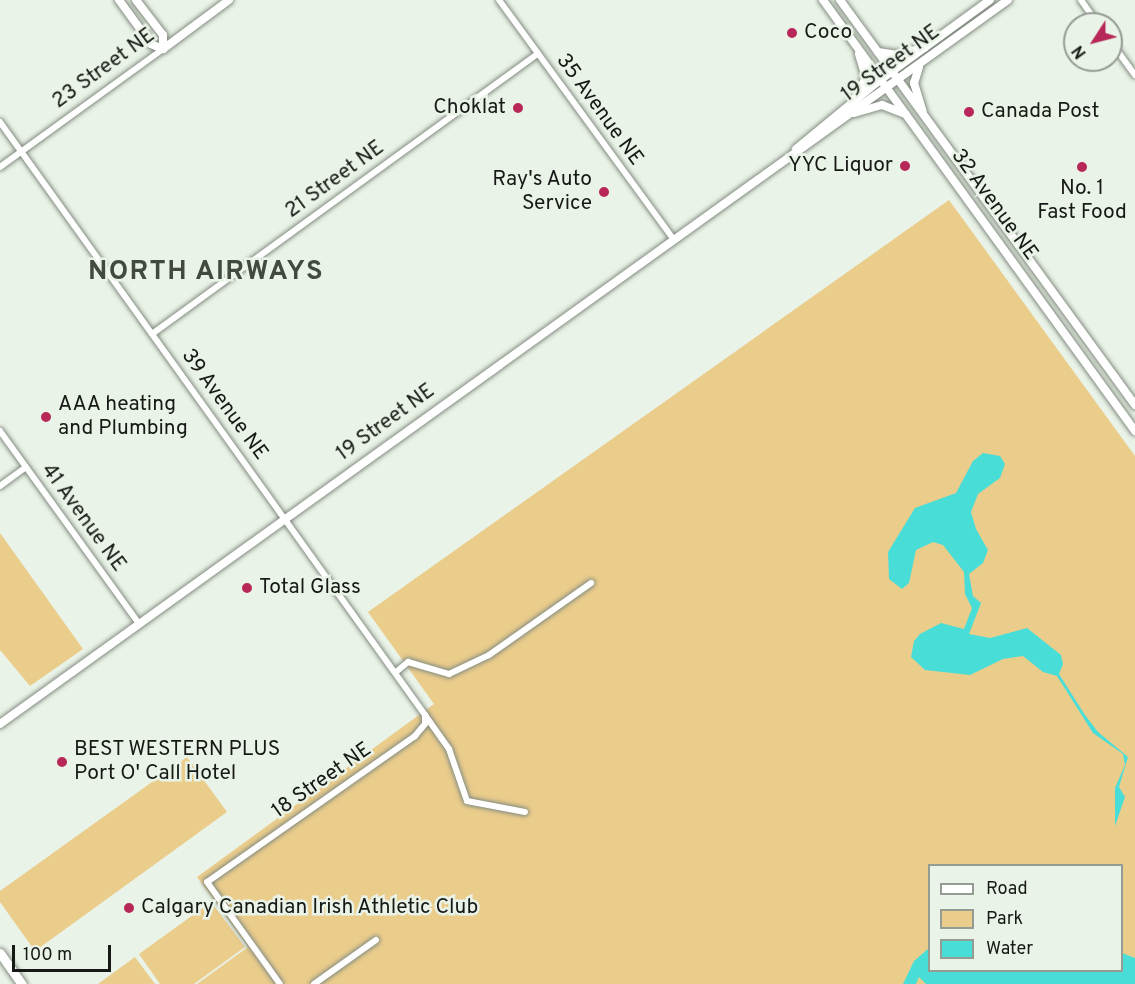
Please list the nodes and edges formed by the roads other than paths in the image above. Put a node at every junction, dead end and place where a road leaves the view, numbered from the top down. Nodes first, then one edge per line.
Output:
1 (119, 0) edge
2 (136, 0) edge
3 (229, 0) edge
4 (499, 0) edge
5 (823, 0) edge
6 (840, 0) edge
7 (990, 0) edge
8 (1008, 0) edge
9 (854, 42) junction
10 (924, 48) junction
11 (163, 49) junction
12 (878, 52) junction
13 (538, 54) junction
14 (1123, 58) edge
15 (919, 67) junction
16 (891, 73) junction
17 (1135, 75) edge
18 (881, 79) junction
19 (898, 81) junction
20 (887, 88) junction
21 (854, 100) junction
22 (854, 113) junction
23 (908, 116) junction
24 (925, 118) junction
25 (0, 122) edge
26 (21, 152) junction
27 (793, 152) junction
28 (0, 167) edge
29 (673, 239) junction
30 (152, 333) junction
31 (1135, 405) edge
32 (0, 431) edge
33 (1135, 431) edge
34 (26, 467) junction
35 (0, 486) edge
36 (285, 518) junction
37 (591, 583) dead end
38 (139, 624) junction
39 (396, 672) junction
40 (425, 715) junction
41 (0, 724) edge
42 (525, 812) dead end
43 (376, 940) dead end
44 (0, 953) edge
45 (22, 984) edge
46 (280, 984) edge
47 (314, 984) edge

1 - 11 street
2 - 11 street
3 - 11 street, 23 Street NE
4 - 13 street, 35 Avenue NE
5 - 9 main road, 32 Avenue NE
6 - 12 main road, 32 Avenue NE
7 - 10 street, 19 Street NE
8 - 15 street, 19 Street NE
9 - 18 main road, 32 Avenue NE
9 - 21 main road
10 - 12 main road
10 - 16 street, 19 Street NE
11 - 26 street, 23 Street NE
12 - 16 main road, 32 Avenue NE
13 - 29 street, 35 Avenue NE
13 - 30 street, 21 Street NE
14 - 17 street
15 - 19 street, 19 Street NE
15 - 24 main road
16 - 18 street, 19 Street NE
16 - 19 main road, 32 Avenue NE
18 - 20 main road, 32 Avenue NE
18 - 21 street, 19 Street NE
19 - 20 street, 19 Street NE
19 - 24 main road, 32 Avenue NE
20 - 22 street, 19 Street NE
20 - 23 main road, 32 Avenue NE
21 - 27 street, 19 Street NE
22 - 23 main road
22 - 27 street, 19 Street NE
23 - 33 main road, 32 Avenue NE
24 - 31 main road, 32 Avenue NE
25 - 26 street, 39 Avenue NE
26 - 28 street, 23 Street NE
26 - 30 street, 39 Avenue NE
27 - 29 street, 19 Street NE
29 - 36 street, 19 Street NE
30 - 36 street, 39 Avenue NE
32 - 34 street, 41 Avenue NE
34 - 35 street
34 - 38 street, 41 Avenue NE
36 - 38 street, 19 Street NE
36 - 39 street, 39 Avenue NE
37 - 39 street
38 - 41 street, 19 Street NE
39 - 40 street, 39 Avenue NE
40 - 42 street
40 - 46 street, 18 Street NE
43 - 47 street
44 - 45 main road

